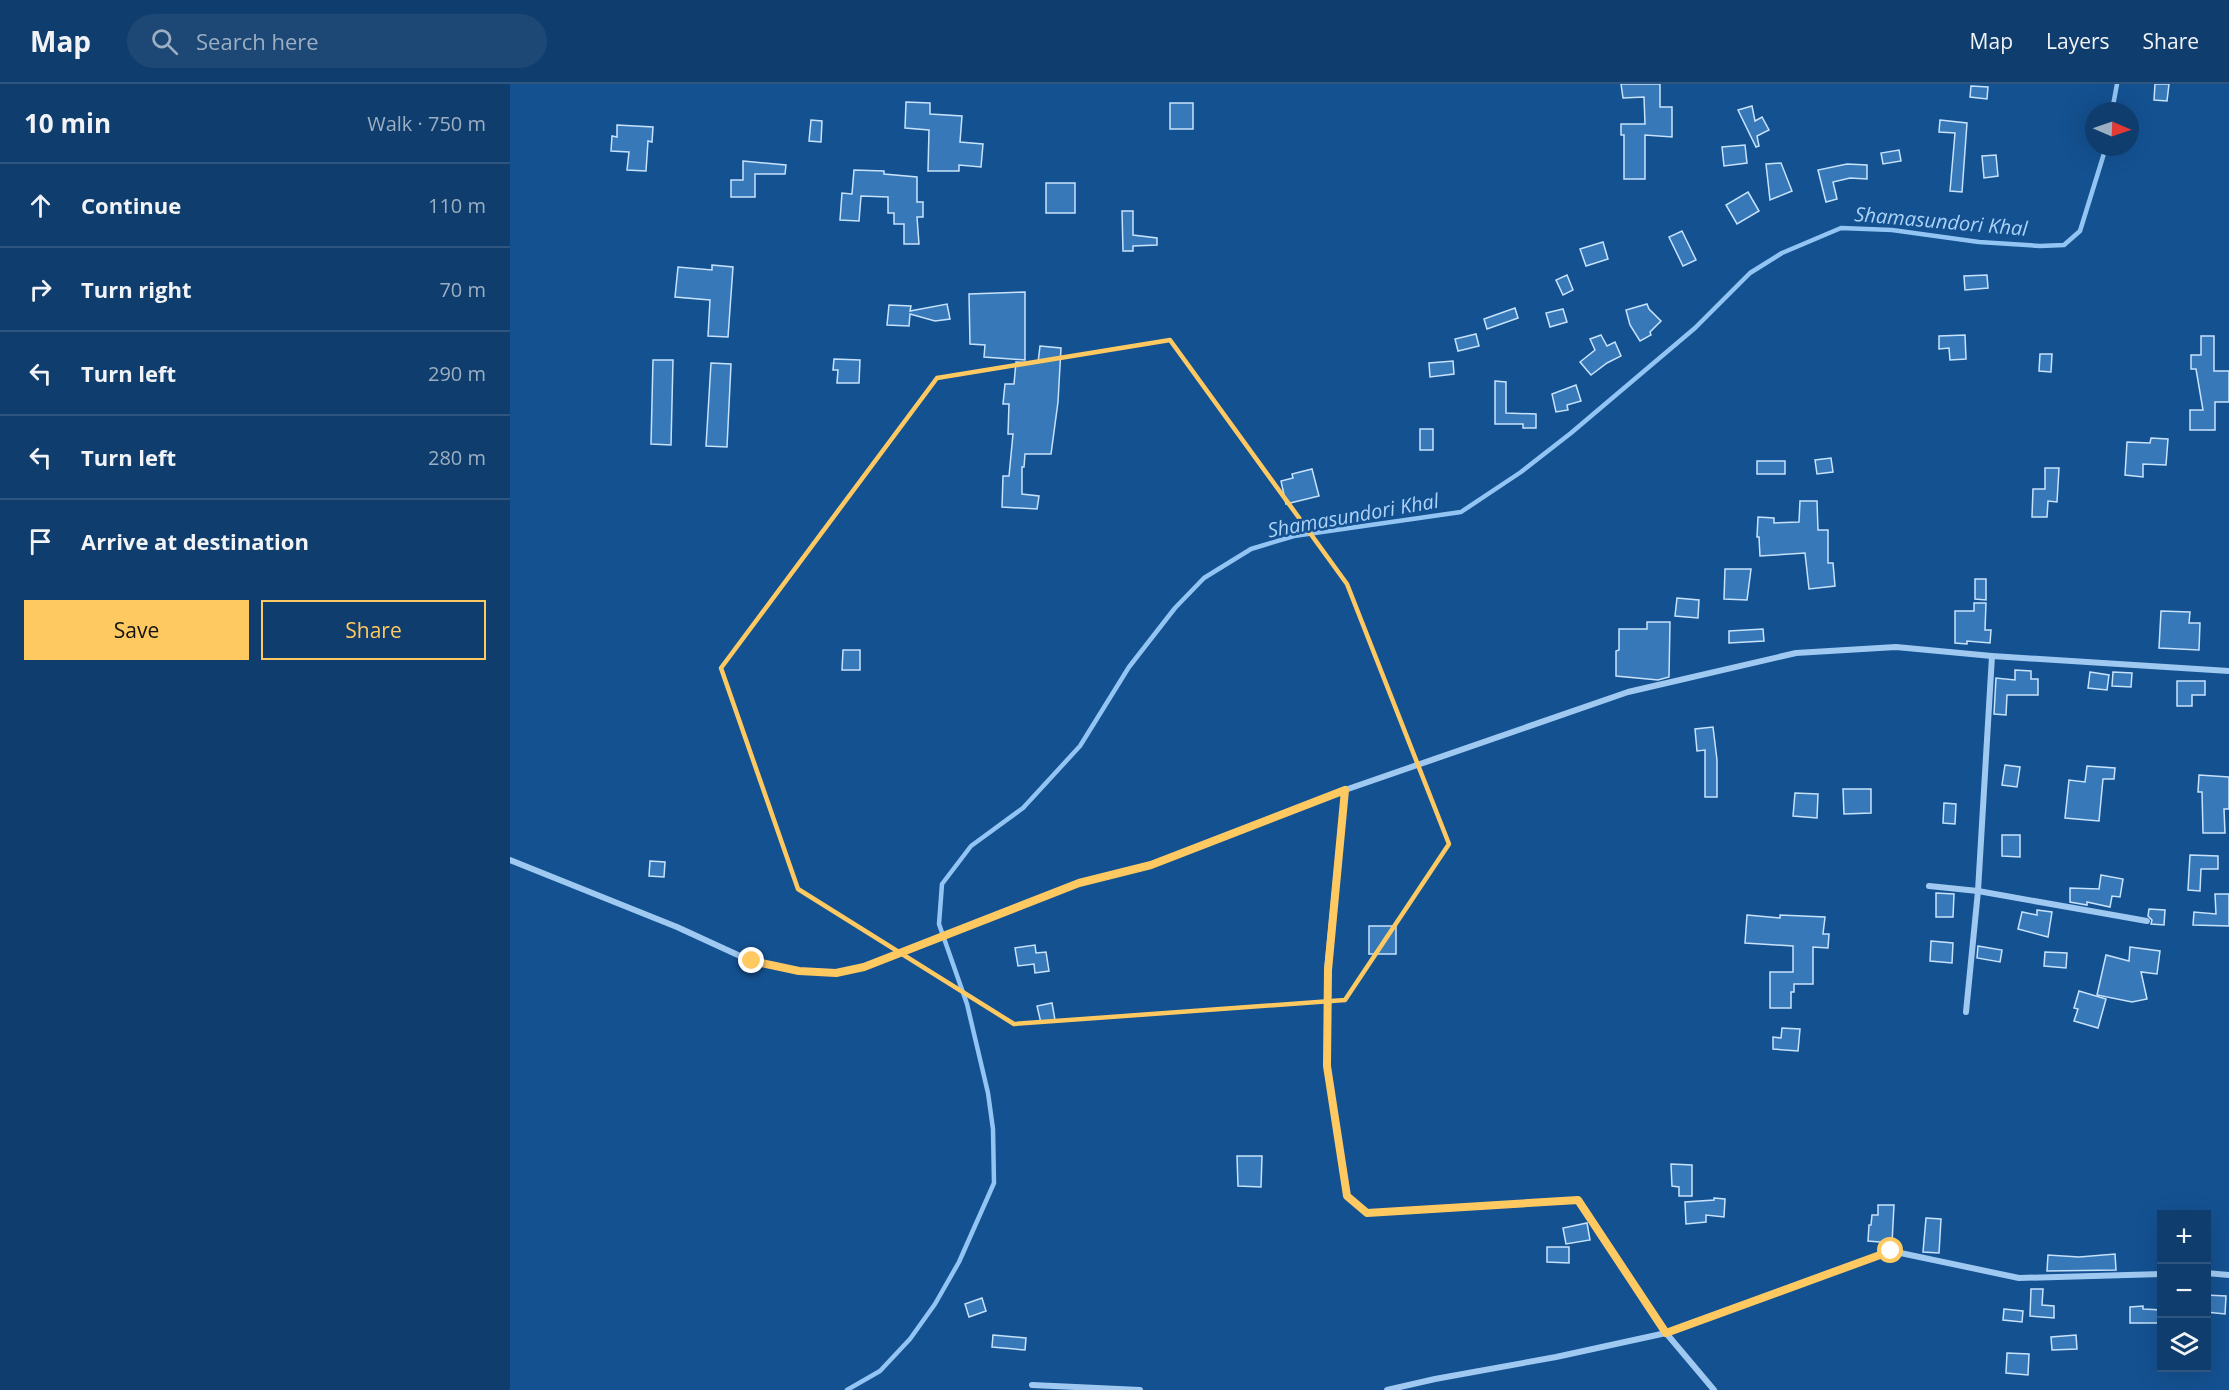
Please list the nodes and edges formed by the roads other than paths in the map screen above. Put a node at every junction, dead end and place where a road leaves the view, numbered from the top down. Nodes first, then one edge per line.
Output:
1 (1992, 656) junction
2 (2229, 671) edge
3 (1345, 790) junction
4 (510, 860) edge
5 (1929, 886) dead end
6 (1978, 891) junction
7 (2147, 921) dead end
8 (1966, 1011) dead end
9 (2211, 1273) edge
10 (2157, 1274) edge
11 (2229, 1275) edge
12 (1666, 1333) junction
13 (1032, 1385) dead end
14 (1140, 1390) edge
15 (1387, 1390) edge
16 (1714, 1390) edge

1 - 2 street
1 - 3 street
1 - 6 street
3 - 4 street
3 - 12 street
5 - 6 street
6 - 7 street
6 - 8 street
9 - 11 street
10 - 12 street
12 - 15 street
12 - 16 street
13 - 14 street

